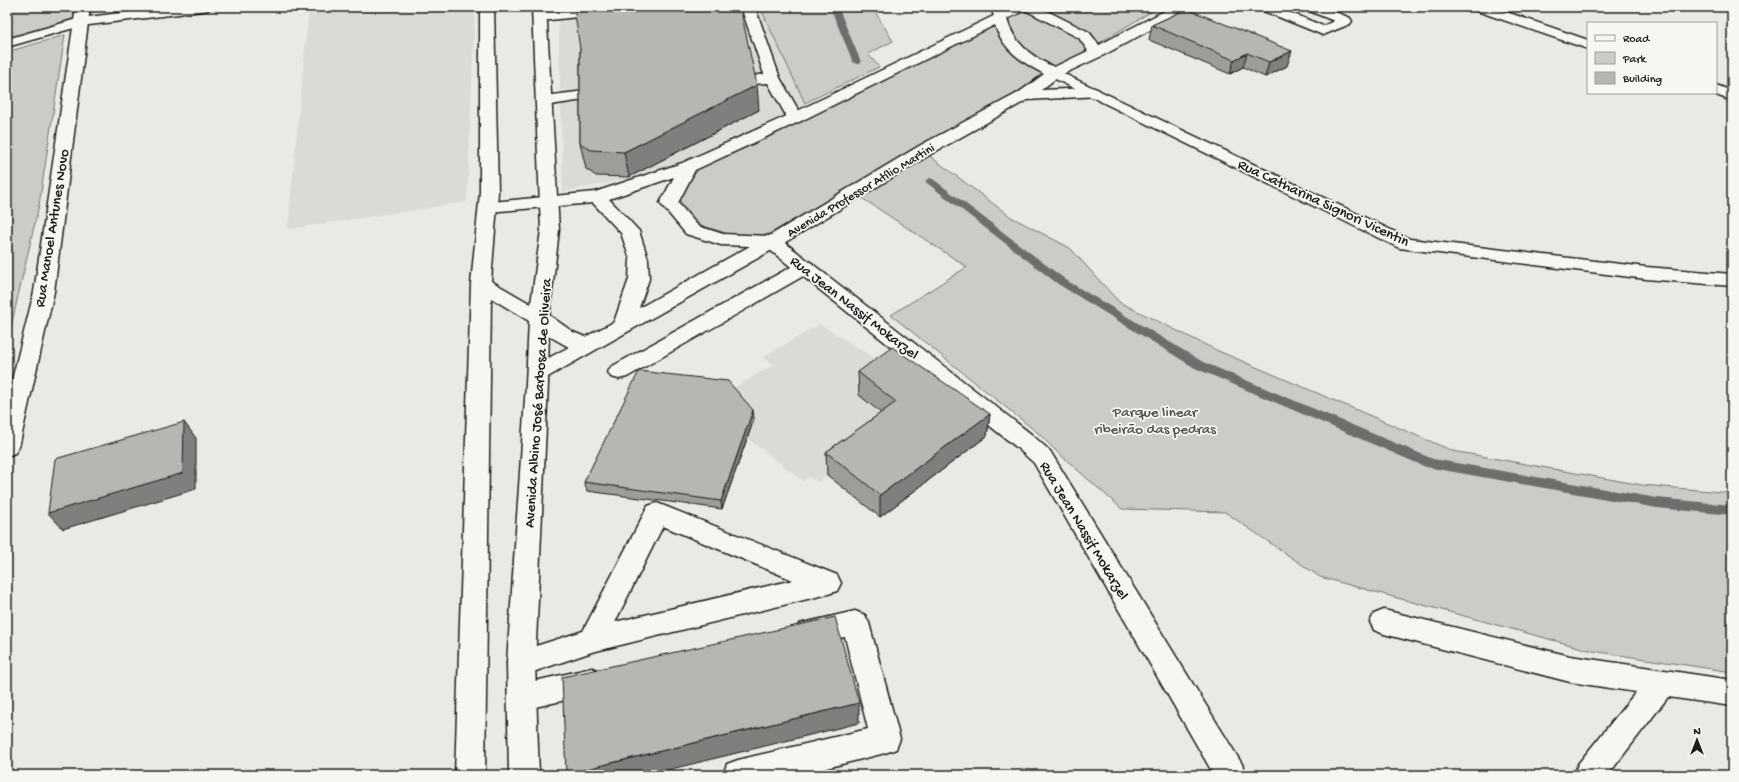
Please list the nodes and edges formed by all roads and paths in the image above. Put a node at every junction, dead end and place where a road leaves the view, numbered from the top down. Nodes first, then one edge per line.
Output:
1 (203, 7) edge
2 (487, 7) edge
3 (635, 7) edge
4 (748, 7) edge
5 (1022, 7) edge
6 (1029, 7) edge
7 (1182, 7) edge
8 (1266, 7) edge
9 (1312, 7) edge
10 (1479, 7) edge
11 (540, 12) edge
12 (999, 12) edge
13 (82, 14) edge
14 (7, 43) edge
15 (1587, 45) edge
16 (1097, 53) junction
17 (1054, 73) junction
18 (773, 78) junction
19 (753, 80) edge
20 (1717, 90) edge
21 (1094, 92) junction
22 (585, 96) edge
23 (1023, 96) junction
24 (1732, 96) edge
25 (544, 101) junction
26 (795, 118) junction
27 (688, 167) junction
28 (597, 197) junction
29 (548, 203) junction
30 (488, 207) junction
31 (772, 242) junction
32 (805, 267) junction
33 (1732, 280) edge
34 (481, 284) junction
35 (539, 318) junction
36 (623, 325) junction
37 (586, 346) junction
38 (619, 372) dead end
39 (538, 373) junction
40 (7, 447) edge
41 (1384, 622) dead end
42 (785, 638) edge
43 (592, 640) junction
44 (521, 663) junction
45 (615, 676) edge
46 (1662, 682) junction
47 (1732, 693) edge
48 (522, 697) junction
49 (470, 775) edge
50 (524, 775) edge
51 (738, 775) edge
52 (1231, 775) edge
53 (1589, 775) edge

1 - 13 main road
2 - 30 main road
3 - 11 main road
4 - 18 main road
5 - 12 main road
6 - 16 main road
7 - 16 main road, Avenida Professor Atílio Martini
8 - 9 main road
10 - 15 main road
11 - 25 main road, Avenida Albino José Barbosa de Oliveira
12 - 17 main road, Rua Catharina Signori Vicentin
12 - 26 main road
13 - 14 main road
13 - 40 main road, Rua Manoel Antunes Novo
16 - 17 main road, Avenida Professor Atílio Martini
17 - 21 main road, Rua Catharina Signori Vicentin
17 - 23 main road, Avenida Professor Atílio Martini
18 - 19 main road
18 - 26 main road
20 - 24 main road
21 - 23 main road
21 - 33 main road, Rua Catharina Signori Vicentin
22 - 25 main road
23 - 31 main road, Avenida Professor Atílio Martini
25 - 29 main road, Avenida Albino José Barbosa de Oliveira
26 - 27 main road
27 - 28 main road
27 - 31 main road
28 - 29 main road
28 - 36 main road
29 - 30 main road
29 - 35 main road, Avenida Albino José Barbosa de Oliveira
30 - 34 main road
31 - 32 main road, Rua Jean Nassif Mokarzel
31 - 36 main road, Avenida Professor Atílio Martini
32 - 38 main road
32 - 52 main road, Rua Jean Nassif Mokarzel
34 - 35 main road
34 - 49 main road
35 - 37 main road
35 - 39 main road, Avenida Albino José Barbosa de Oliveira
36 - 37 main road, Avenida Professor Atílio Martini
37 - 39 main road, Avenida Professor Atílio Martini
39 - 44 main road, Avenida Albino José Barbosa de Oliveira
41 - 46 main road
42 - 51 main road
43 - 43 main road
43 - 44 main road
44 - 48 main road, Avenida Albino José Barbosa de Oliveira
45 - 48 main road
46 - 47 main road
46 - 53 main road
48 - 50 main road, Avenida Albino José Barbosa de Oliveira

